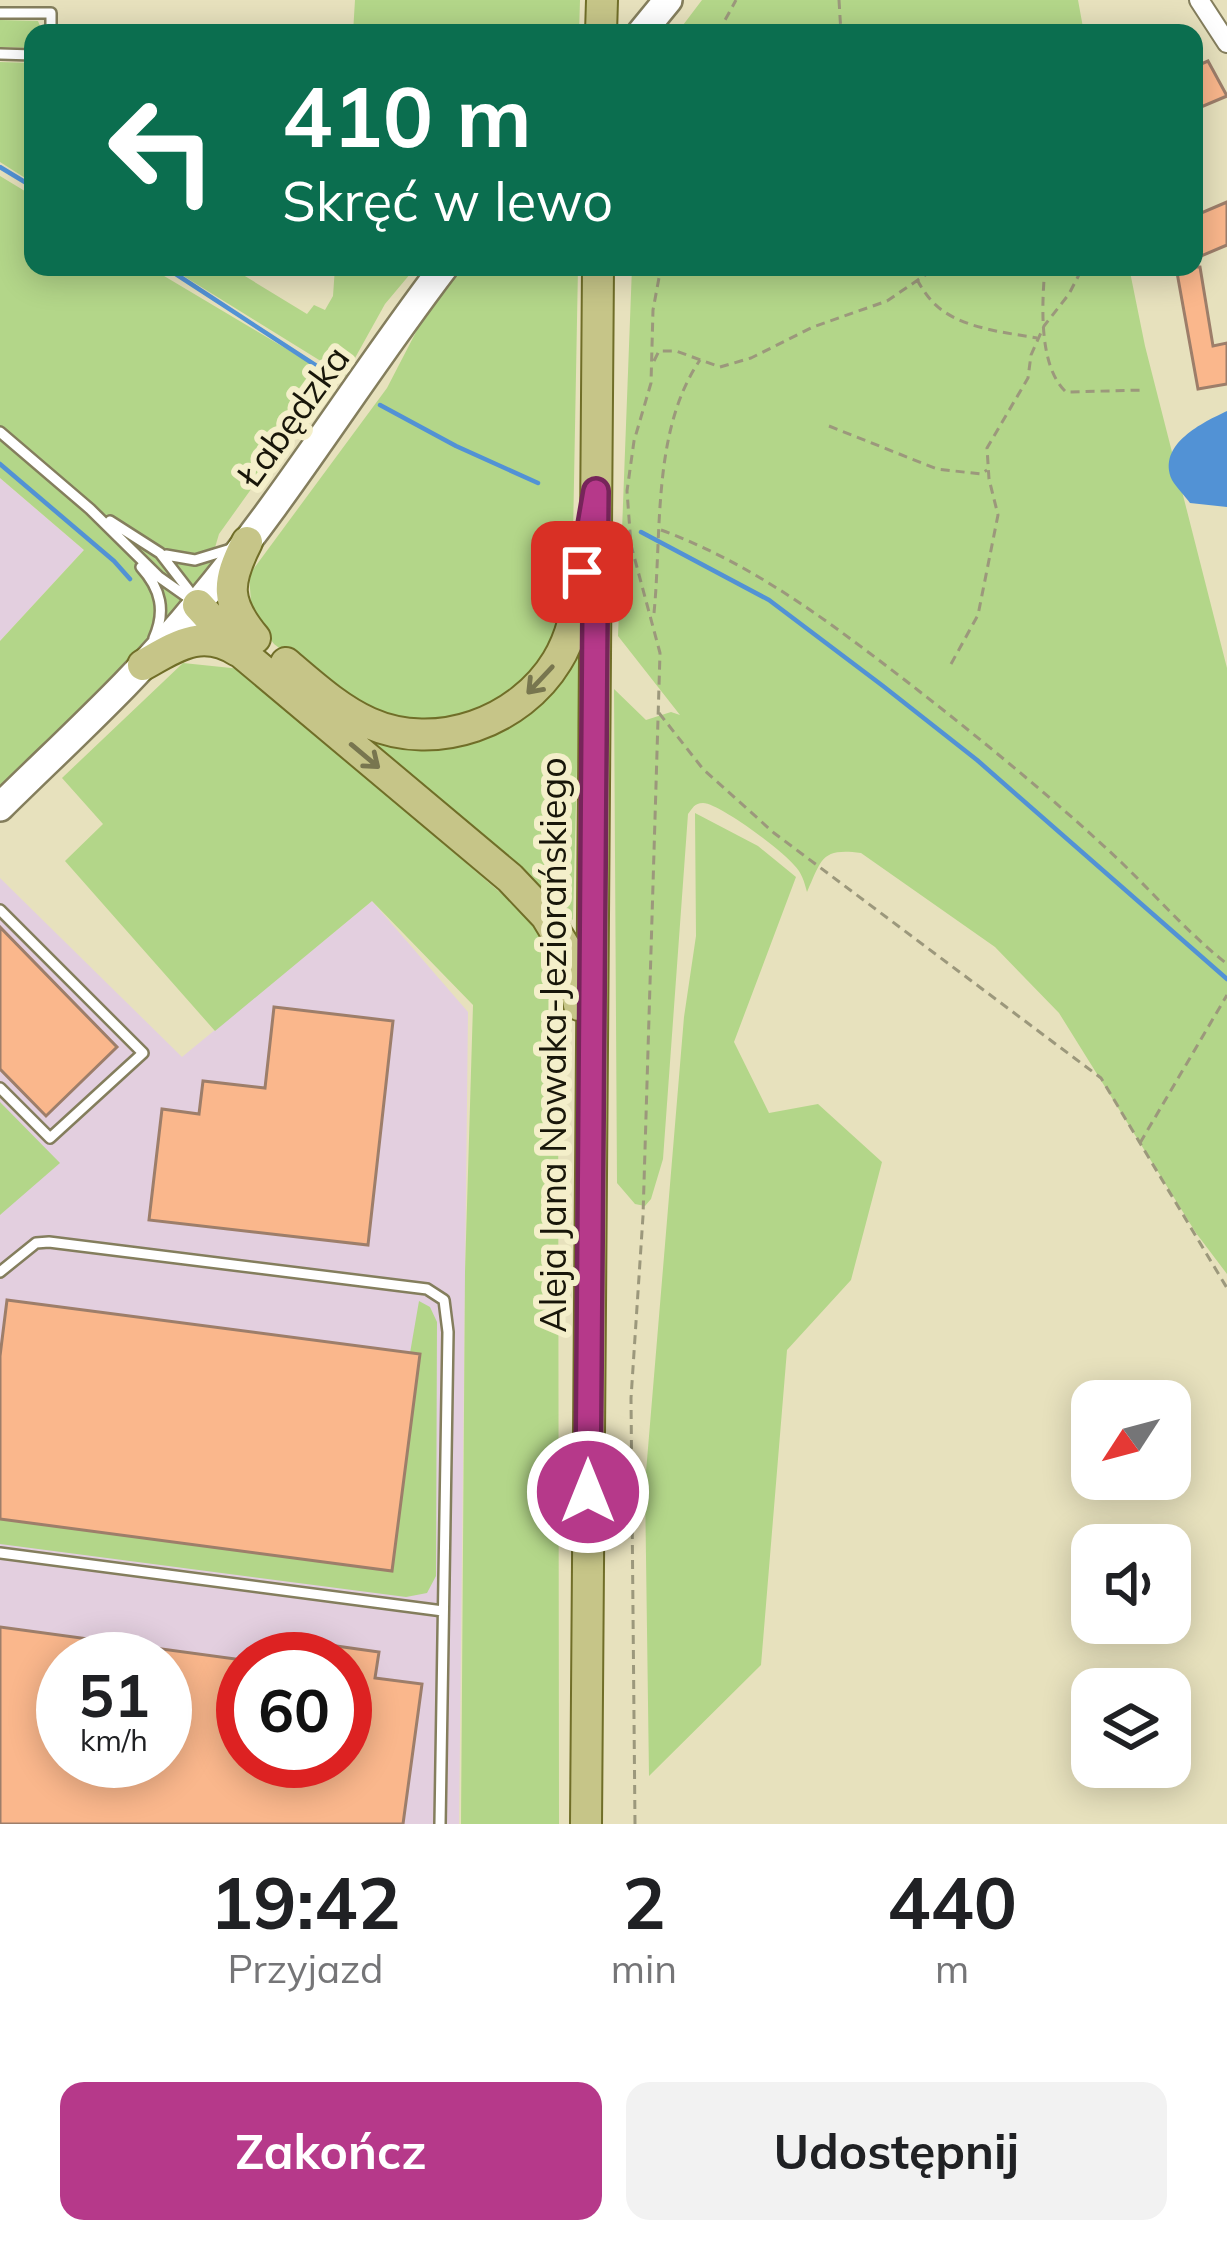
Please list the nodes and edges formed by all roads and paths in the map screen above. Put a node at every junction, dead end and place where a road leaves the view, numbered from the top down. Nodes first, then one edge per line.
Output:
1 (668, 0) edge
2 (1199, 0) edge
3 (0, 13) edge
4 (51, 24) edge
5 (648, 24) edge
6 (1227, 44) edge
7 (438, 276) edge
8 (598, 276) edge
9 (659, 276) edge
10 (915, 276) edge
11 (924, 276) edge
12 (1046, 276) edge
13 (1078, 276) edge
14 (918, 280) junction
15 (1044, 326) junction
16 (1039, 338) junction
17 (701, 358) junction
18 (652, 365) junction
19 (1145, 390) dead end
20 (829, 426) dead end
21 (0, 432) edge
22 (988, 469) junction
23 (596, 491) junction
24 (90, 509) junction
25 (661, 530) junction
26 (247, 542) junction
27 (160, 553) junction
28 (198, 604) junction
29 (653, 620) junction
30 (249, 646) junction
31 (951, 664) dead end
32 (143, 665) junction
33 (658, 713) junction
34 (0, 807) edge
35 (0, 910) edge
36 (1227, 964) edge
37 (1227, 995) edge
38 (592, 1077) junction
39 (0, 1088) edge
40 (1140, 1144) junction
41 (0, 1271) edge
42 (1227, 1288) edge
43 (0, 1553) edge
44 (443, 1611) junction
45 (440, 1824) edge
46 (586, 1824) edge
47 (635, 1824) edge

1 - 5 street
2 - 6 street
3 - 4 lane
7 - 26 street, Łabędzka
8 - 23 main road, Aleja Jana Nowaka-Jeziorańskiego
9 - 18 path
10 - 14 path
11 - 14 path
12 - 15 path
13 - 15 path
14 - 16 path
14 - 17 path
15 - 16 path
15 - 19 path
16 - 22 path
17 - 18 path
17 - 25 path
18 - 29 path
20 - 22 path
21 - 24 lane
22 - 31 path
23 -> 30 main road
23 - 38 main road, Aleja Jana Nowaka-Jeziorańskiego
24 - 27 lane
24 - 28 lane
24 - 32 lane
25 - 29 path
25 - 36 path
26 - 27 lane
26 - 28 street, Łabędzka
26 - 30 main road
27 - 28 lane
28 - 30 main road
28 - 32 street, Łabędzka
29 - 33 path
30 - 32 main road
30 -> 38 main road
32 - 34 street, Łabędzka
33 - 40 path
33 - 47 path
35 - 39 lane
37 - 40 path
38 - 46 main road, Aleja Jana Nowaka-Jeziorańskiego
40 - 42 path
41 - 44 lane
43 - 44 lane
44 - 45 lane

